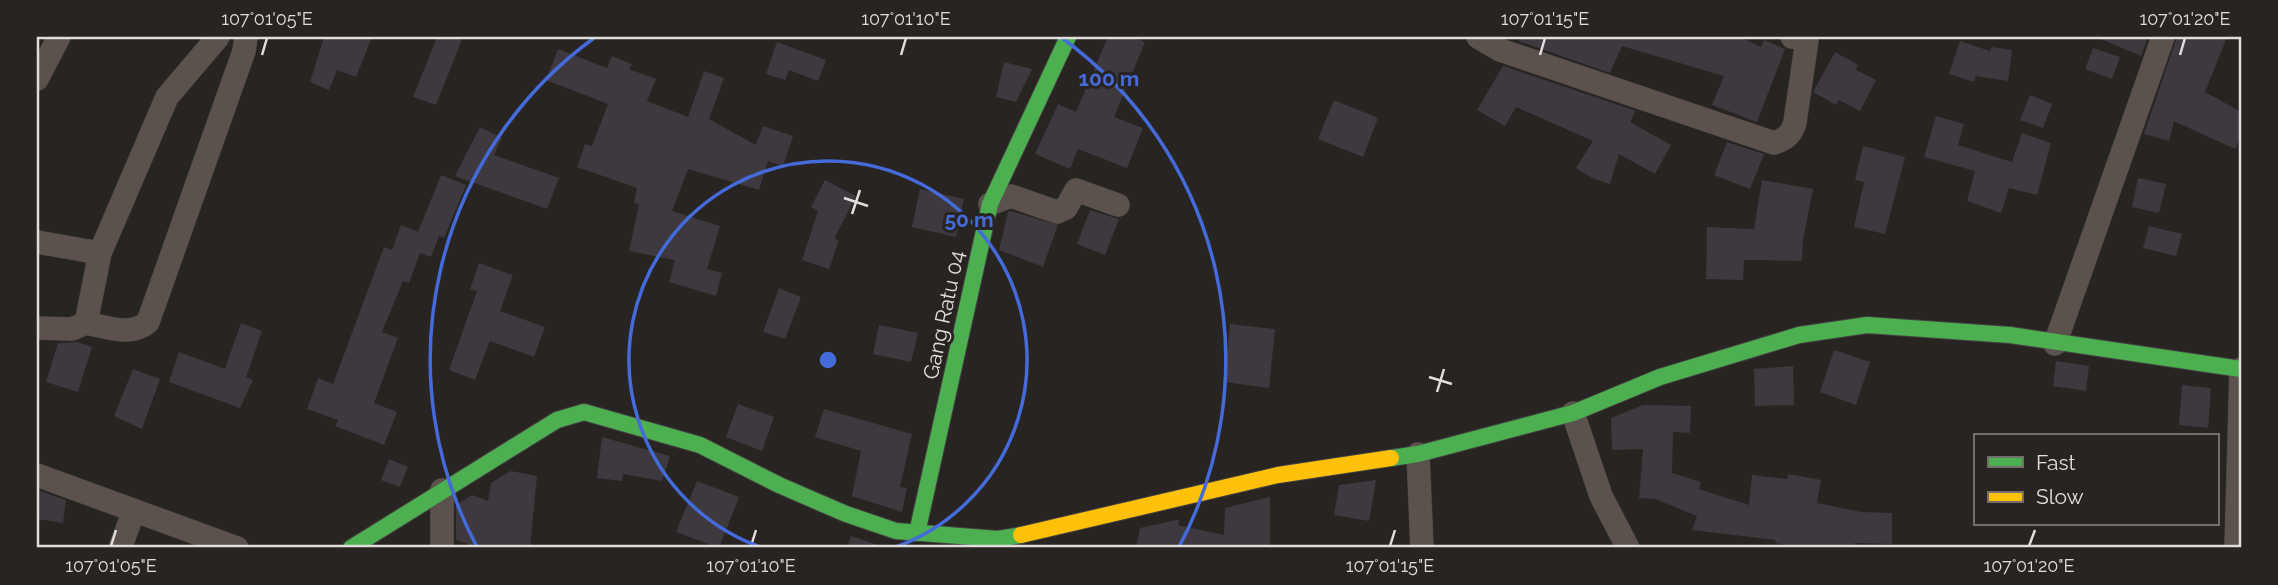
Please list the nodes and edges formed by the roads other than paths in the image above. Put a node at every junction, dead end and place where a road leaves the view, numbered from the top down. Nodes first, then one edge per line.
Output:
1 (59, 37) edge
2 (218, 37) edge
3 (246, 37) edge
4 (1068, 37) edge
5 (1478, 37) edge
6 (1792, 37) edge
7 (2163, 37) edge
8 (37, 79) edge
9 (990, 204) junction
10 (1118, 205) dead end
11 (37, 242) edge
12 (100, 253) junction
13 (86, 323) junction
14 (37, 328) edge
15 (2055, 344) junction
16 (2241, 369) edge
17 (1573, 413) junction
18 (1418, 454) junction
19 (37, 475) edge
20 (442, 491) junction
21 (134, 511) junction
22 (917, 533) junction
23 (1060, 538) edge
24 (120, 548) edge
25 (237, 548) edge
26 (351, 548) edge
27 (442, 548) edge
28 (1422, 548) edge
29 (1628, 548) edge
30 (2236, 548) edge

1 - 8 street
2 - 12 street
3 - 13 street
4 - 9 street, Gang Ratu 04
5 - 6 street
7 - 15 street
9 - 10 street
9 - 22 street, Gang Ratu 04
11 - 12 street
12 - 13 street
13 - 14 street
15 - 16 street
15 - 17 street
16 - 30 street
17 - 18 street
17 - 29 street
18 - 23 street
18 - 28 street
19 - 21 street
20 - 22 street
20 - 26 street
20 - 27 street
21 - 24 street
21 - 25 street
22 - 23 street

